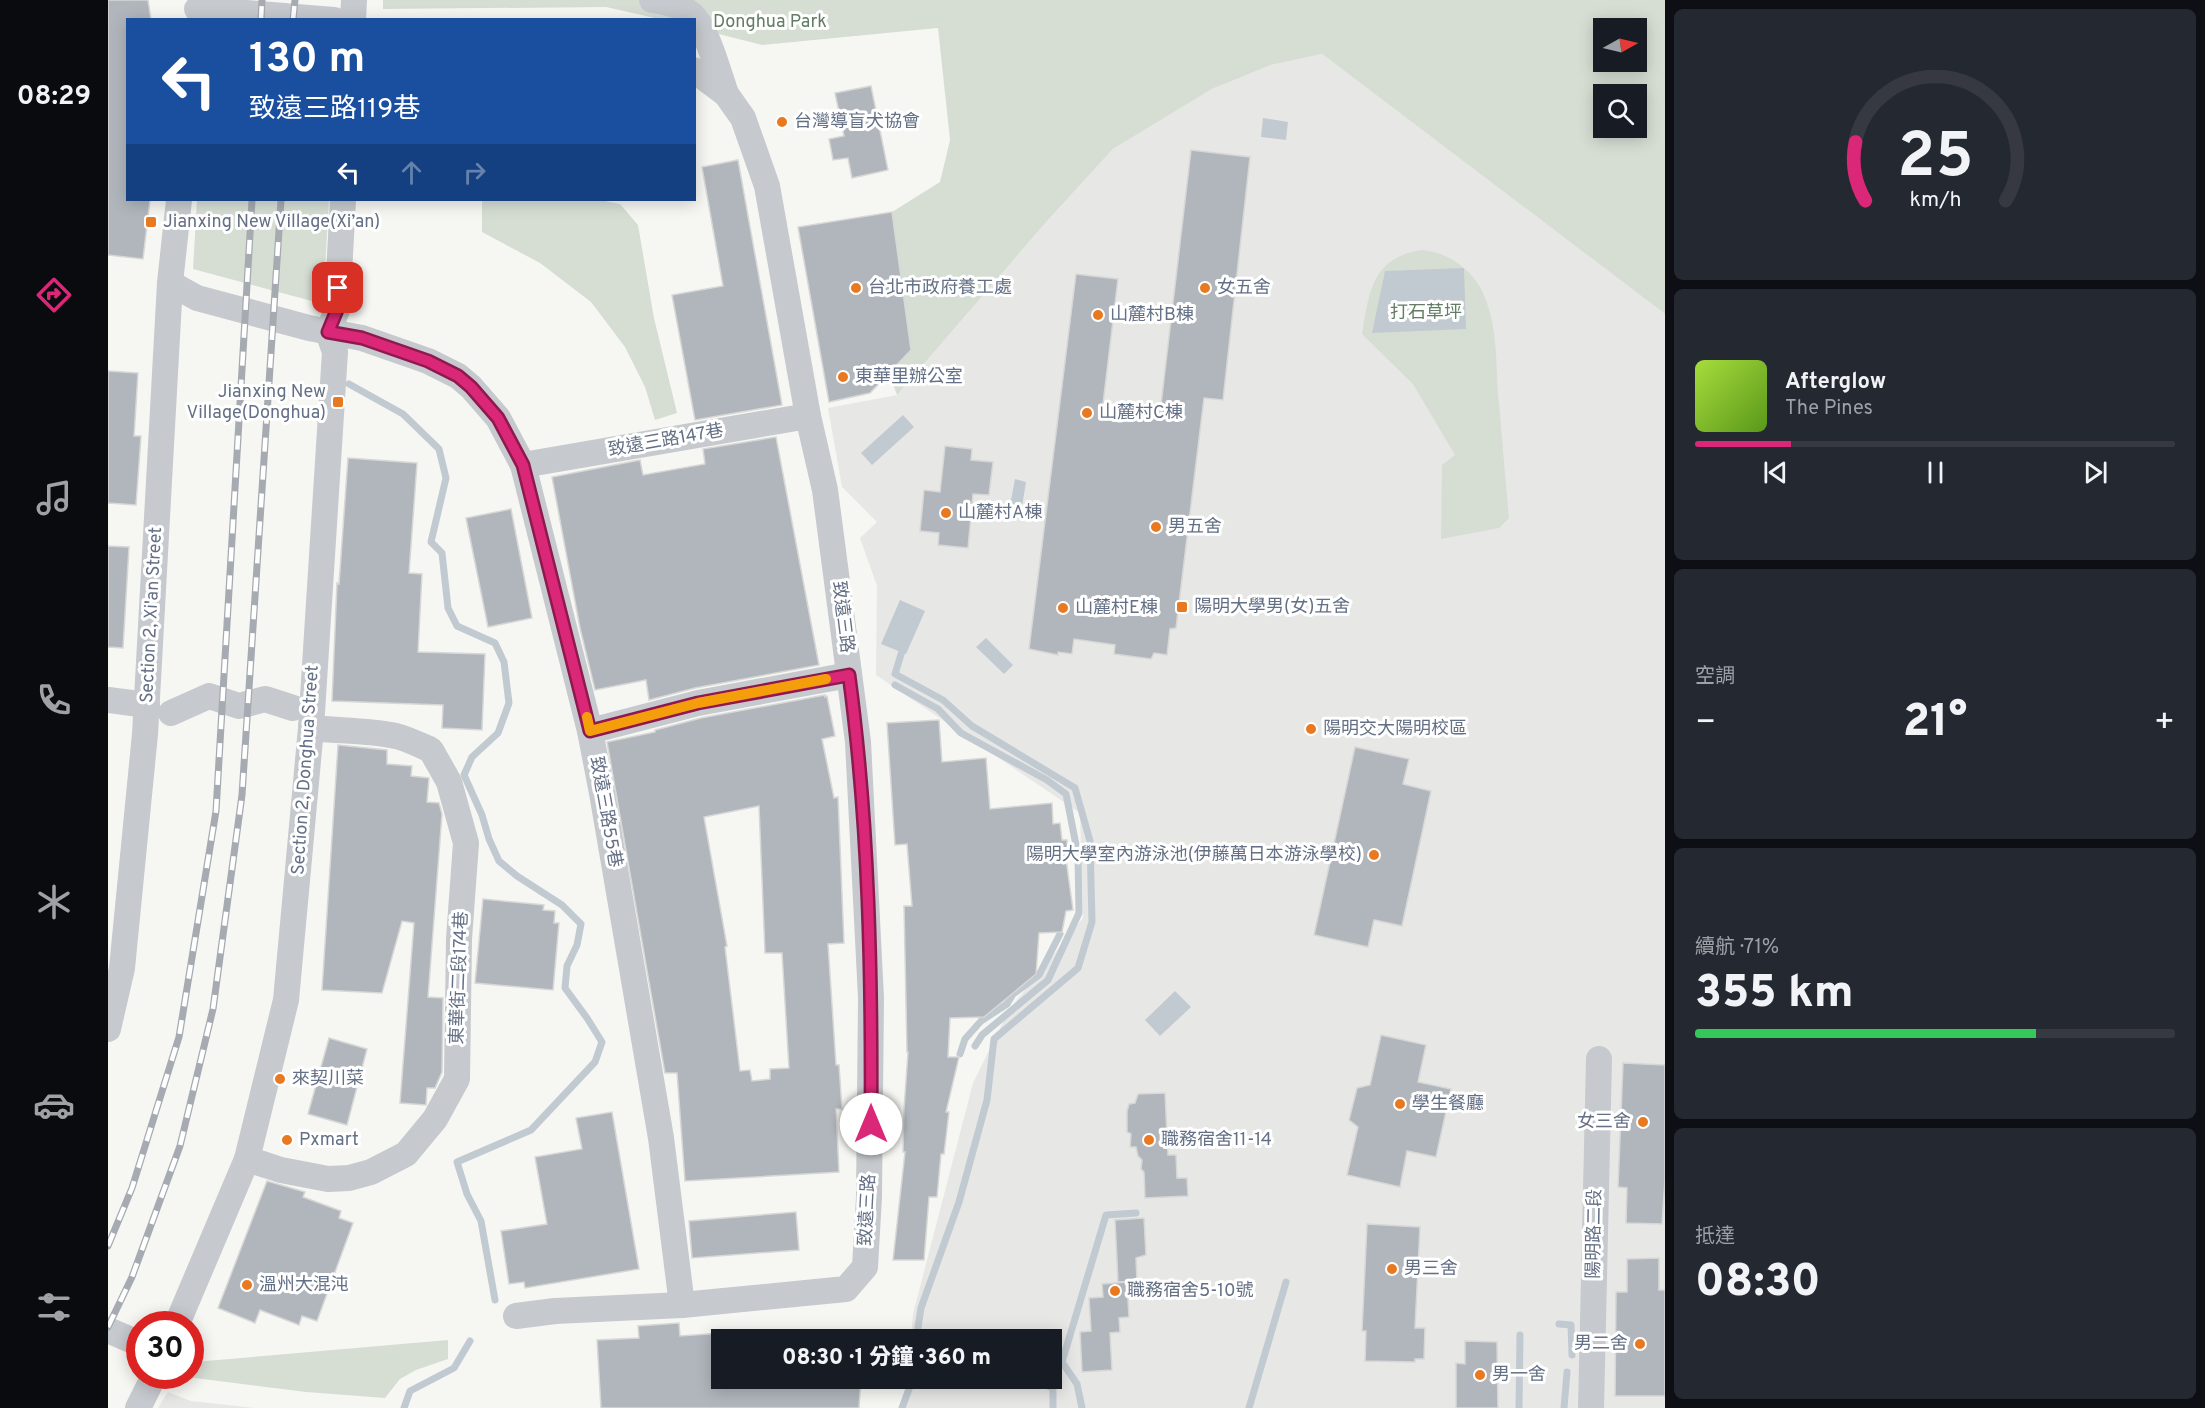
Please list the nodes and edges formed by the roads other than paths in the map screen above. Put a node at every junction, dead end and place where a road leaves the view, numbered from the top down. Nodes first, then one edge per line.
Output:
1 (354, 0) edge
2 (652, 0) edge
3 (197, 10) edge
4 (307, 18) edge
5 (353, 18) edge
6 (696, 18) edge
7 (696, 19) edge
8 (696, 72) edge
9 (726, 94) junction
10 (179, 201) edge
11 (343, 201) edge
12 (170, 283) junction
13 (328, 332) junction
14 (808, 416) junction
15 (523, 465) junction
16 (849, 675) junction
17 (108, 700) edge
18 (293, 708) dead end
19 (159, 709) junction
20 (311, 728) junction
21 (590, 731) junction
22 (108, 1029) edge
23 (1599, 1059) dead end
24 (247, 1158) junction
25 (682, 1305) junction
26 (182, 1311) edge
27 (516, 1316) dead end
28 (108, 1330) edge
29 (126, 1338) edge
30 (148, 1389) edge
31 (138, 1408) edge
32 (1591, 1408) edge

1 - 5 street
2 - 6 street
3 - 4 street
7 - 9 street
8 - 9 street, 致遠三路
9 - 14 street, 致遠三路
10 - 12 street, Section 2, Xi'an Street
11 - 13 street
12 - 13 street, 致遠三路55巷
12 - 19 street, Section 2, Xi'an Street
13 - 15 street, 致遠三路55巷
13 - 20 street, Section 2, Donghua Street
14 - 15 street, 致遠三路147巷
14 - 16 street, 致遠三路
15 - 21 street, 致遠三路55巷
16 - 21 street
16 - 25 street, 致遠三路
17 - 19 street
18 - 19 street
19 - 22 street, Section 2, Xi'an Street
20 - 24 street, Section 2, Donghua Street
20 - 24 street, 東華街二段174巷
21 - 25 street, 致遠三路55巷
23 - 32 street, 陽明路二段
24 - 26 street, Section 2, Donghua Street
25 - 27 street, 致遠三路
28 - 29 street
30 - 31 street

